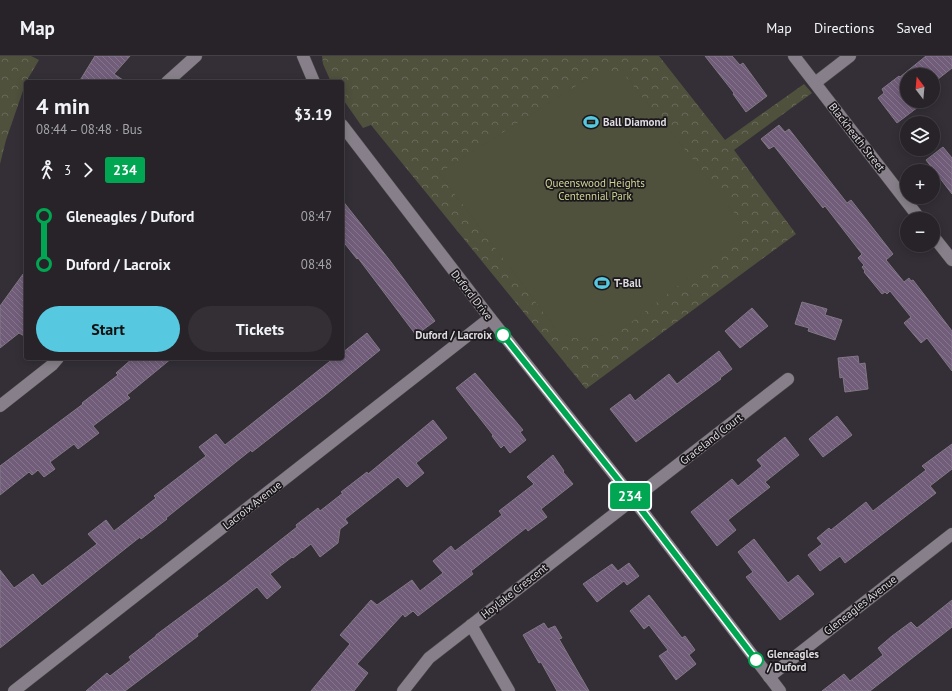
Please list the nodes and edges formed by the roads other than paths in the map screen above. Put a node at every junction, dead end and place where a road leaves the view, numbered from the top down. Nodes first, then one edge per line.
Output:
1 (196, 56) edge
2 (303, 56) edge
3 (794, 56) edge
4 (850, 56) edge
5 (169, 80) edge
6 (313, 80) edge
7 (815, 83) junction
8 (344, 128) edge
9 (915, 212) edge
10 (940, 244) edge
11 (951, 256) edge
12 (490, 318) junction
13 (56, 360) edge
14 (788, 379) dead end
15 (0, 406) edge
16 (633, 500) junction
17 (952, 534) edge
18 (470, 625) junction
19 (769, 677) junction
20 (14, 691) edge
21 (403, 691) edge
22 (509, 691) edge
23 (780, 691) edge

1 - 5 street
2 - 6 street
3 - 7 street, Blackheath Street
4 - 7 street
7 - 9 street, Blackheath Street
8 - 12 street, Duford Drive
10 - 11 street
12 - 16 street, Duford Drive
12 - 20 street, Lacroix Avenue
13 - 15 street
14 - 16 street, Graceland Court
16 - 18 street, Hoylake Crescent
16 - 19 street, Duford Drive
17 - 19 street, Gleneagles Avenue
18 - 21 street, Hoylake Crescent
18 - 22 street
19 - 23 street, Duford Drive

